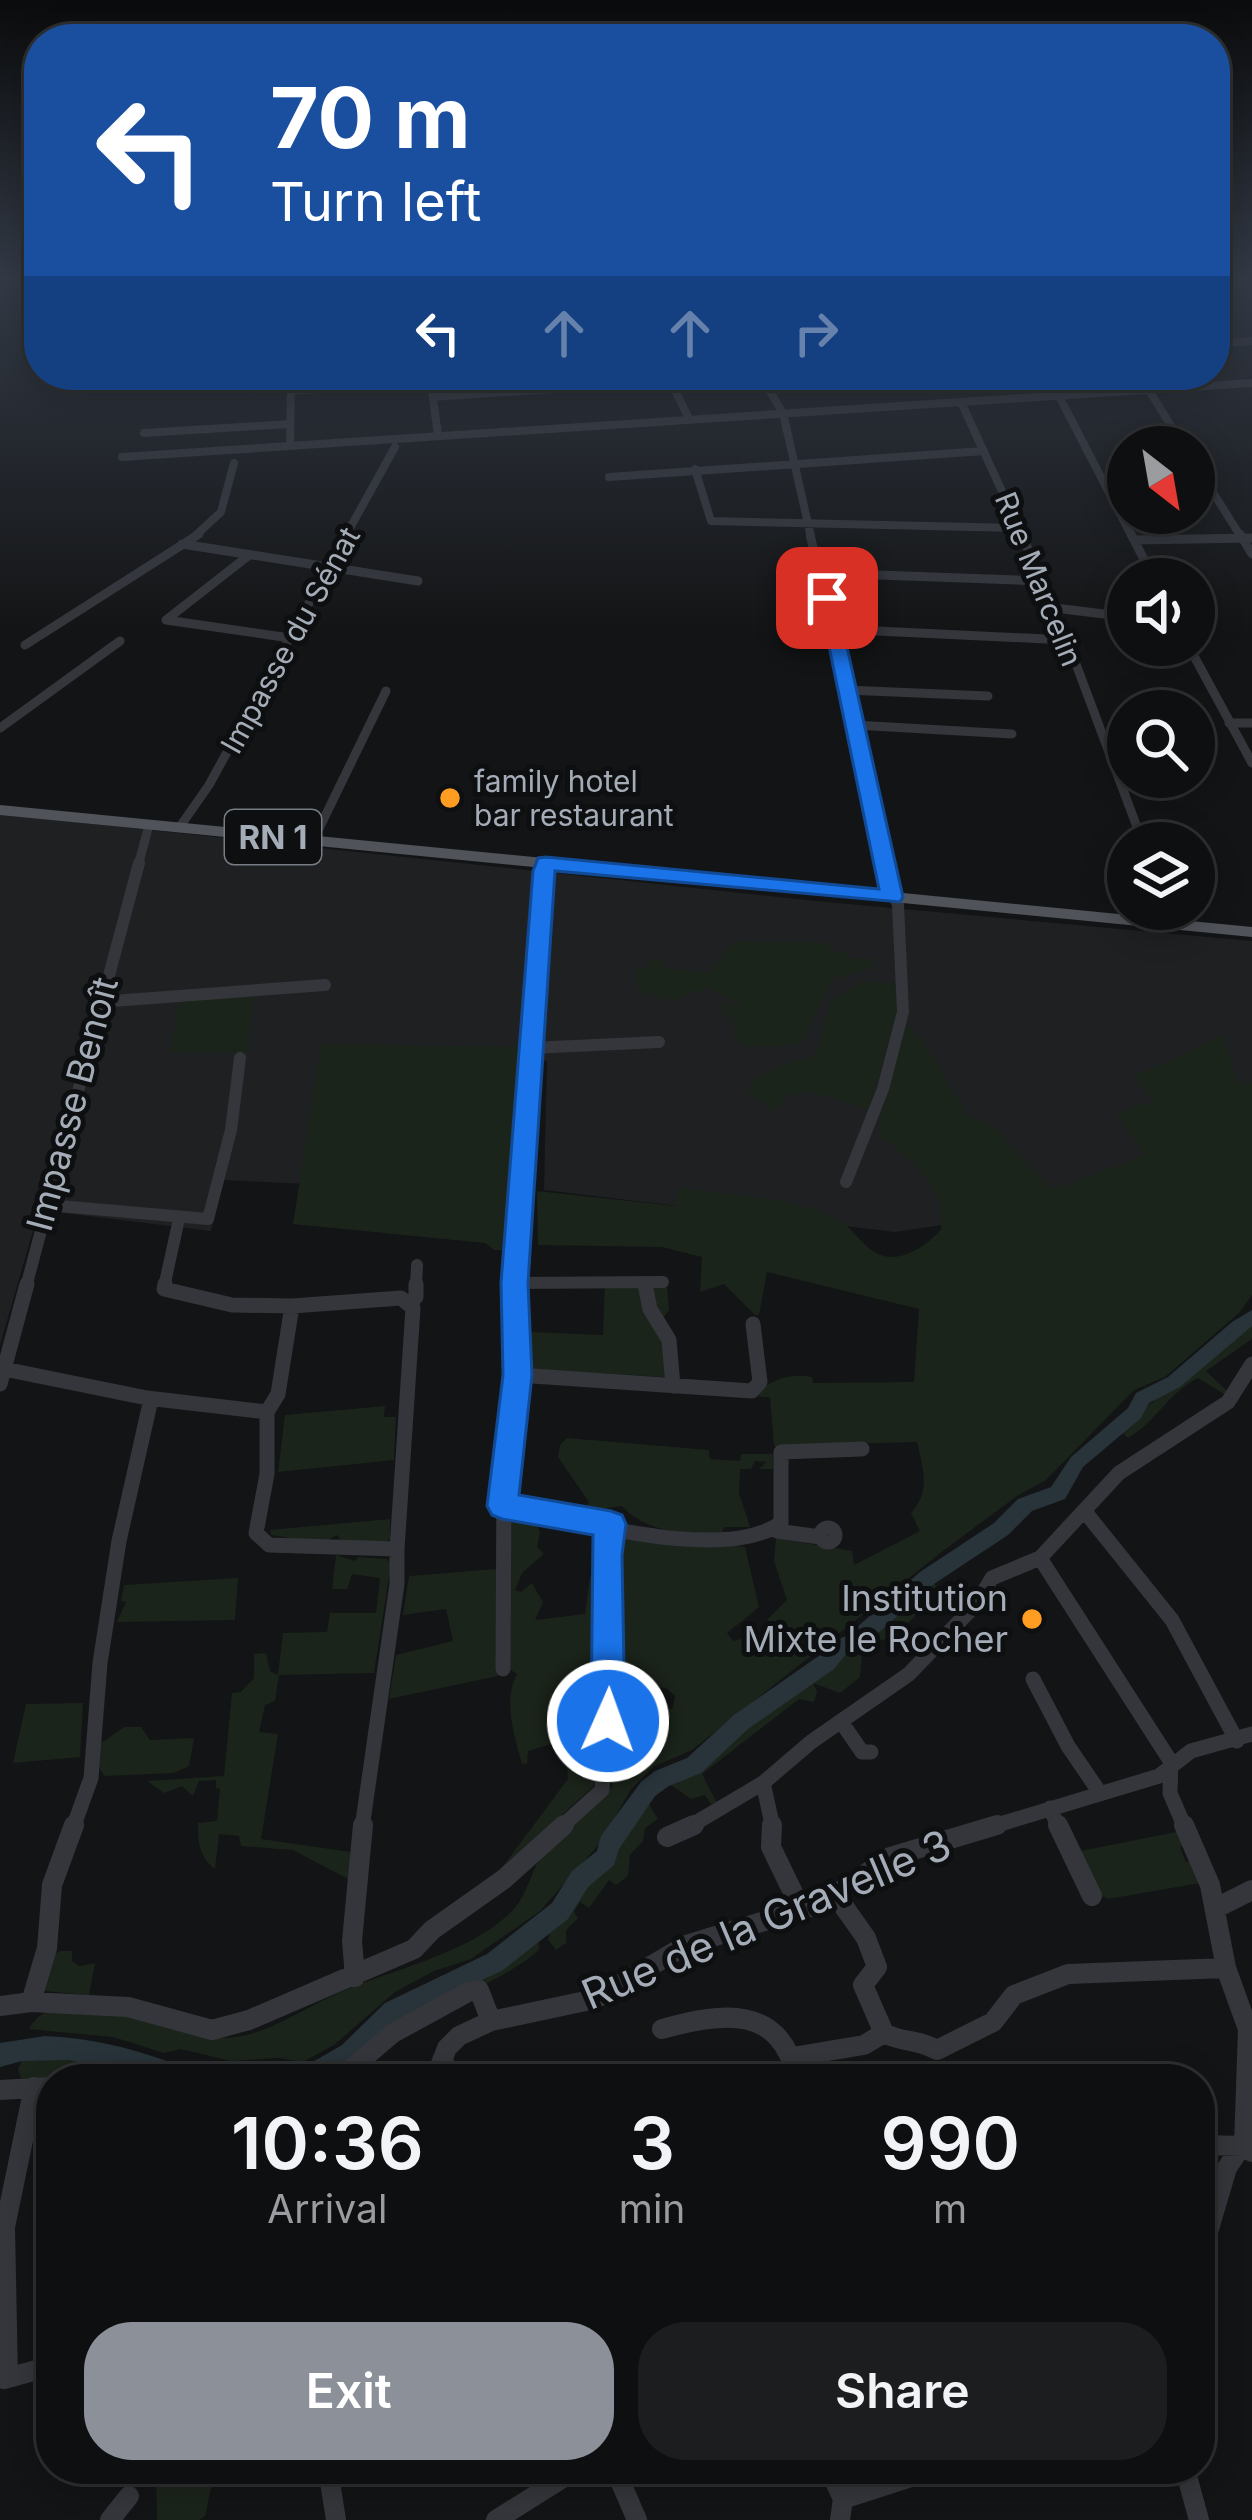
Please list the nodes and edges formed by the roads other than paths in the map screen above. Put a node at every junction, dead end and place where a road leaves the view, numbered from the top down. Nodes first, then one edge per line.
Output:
1 (433, 397) edge
2 (290, 398) edge
3 (679, 398) edge
4 (775, 398) edge
5 (1033, 398) edge
6 (1060, 398) edge
7 (1155, 398) edge
8 (962, 402) junction
9 (784, 413) junction
10 (689, 419) junction
11 (289, 424) junction
12 (1171, 426) edge
13 (144, 434) dead end
14 (438, 435) junction
15 (290, 446) junction
16 (395, 447) dead end
17 (984, 451) junction
18 (122, 458) dead end
19 (794, 462) junction
20 (234, 464) dead end
21 (694, 469) junction
22 (609, 477) dead end
23 (1215, 492) edge
24 (806, 521) junction
25 (1021, 528) junction
26 (1247, 538) edge
27 (1135, 540) junction
28 (182, 544) junction
29 (1252, 554) edge
30 (248, 556) junction
31 (1144, 558) edge
32 (327, 569) junction
33 (821, 573) junction
34 (418, 581) dead end
35 (1042, 581) junction
36 (1055, 608) junction
37 (1107, 614) edge
38 (835, 629) junction
39 (290, 638) junction
40 (1066, 640) junction
41 (120, 641) dead end
42 (25, 645) dead end
43 (1199, 666) edge
44 (846, 690) junction
45 (386, 691) dead end
46 (988, 696) dead end
47 (1229, 723) junction
48 (1252, 723) edge
49 (855, 725) junction
50 (0, 728) edge
51 (1012, 734) dead end
52 (1252, 763) edge
53 (0, 810) edge
54 (1135, 822) edge
55 (149, 825) junction
56 (179, 828) junction
57 (313, 841) junction
58 (546, 863) junction
59 (892, 897) junction
60 (1107, 912) edge
61 (1215, 925) edge
62 (1252, 932) edge
63 (326, 985) dead end
64 (99, 1002) junction
65 (659, 1042) dead end
66 (531, 1048) junction
67 (240, 1058) dead end
68 (846, 1182) dead end
69 (48, 1205) junction
70 (179, 1219) junction
71 (417, 1264) dead end
72 (645, 1282) junction
73 (663, 1282) dead end
74 (514, 1283) junction
75 (410, 1303) junction
76 (292, 1306) junction
77 (753, 1324) dead end
78 (6, 1341) edge
79 (1252, 1364) edge
80 (518, 1375) junction
81 (2, 1377) edge
82 (673, 1386) junction
83 (151, 1399) junction
84 (267, 1412) junction
85 (862, 1449) dead end
86 (502, 1506) junction
87 (1086, 1513) junction
88 (611, 1524) junction
89 (777, 1531) junction
90 (820, 1537) dead end
91 (397, 1550) junction
92 (1040, 1558) junction
93 (503, 1669) dead end
94 (1033, 1679) dead end
95 (842, 1723) junction
96 (1244, 1737) edge
97 (871, 1752) dead end
98 (1171, 1762) junction
99 (764, 1784) junction
100 (1100, 1793) junction
101 (1050, 1808) junction
102 (667, 1837) dead end
103 (1252, 1889) edge
104 (835, 1894) junction
105 (1092, 1896) dead end
106 (1216, 1908) junction
107 (802, 1912) junction
108 (1226, 1968) junction
109 (356, 1977) junction
110 (31, 2002) junction
111 (0, 2006) edge
112 (491, 2021) junction
113 (662, 2029) dead end
114 (884, 2033) junction
115 (792, 2057) junction
116 (357, 2064) edge
117 (441, 2064) edge
118 (794, 2064) edge
119 (36, 2087) edge
120 (0, 2090) edge
121 (36, 2113) edge
122 (1252, 2123) edge
123 (1215, 2146) edge
124 (1248, 2149) edge
125 (1215, 2208) edge
126 (36, 2370) edge
127 (4, 2379) edge
128 (330, 2484) edge
129 (553, 2484) edge
130 (621, 2484) edge
131 (902, 2484) edge
132 (1189, 2484) edge
133 (129, 2496) dead end
134 (842, 2510) edge
135 (110, 2520) edge
136 (336, 2520) edge
137 (496, 2520) edge
138 (637, 2520) edge
139 (1198, 2520) edge

1 - 14 street
2 - 11 street
3 - 10 street
4 - 9 street
5 - 8 street
6 - 27 street
7 - 12 street
8 - 9 street
8 - 17 street, Rue Marcelin
9 - 10 street
9 - 19 street
10 - 14 street
11 - 13 street
11 - 15 street
14 - 15 street
15 - 18 street
16 - 32 street, Impasse du Sénat
17 - 19 street
17 - 25 street, Rue Marcelin
19 - 21 street
19 - 24 street
20 - 28 street
21 - 22 street
21 - 24 street
23 - 26 street
24 - 25 street
24 - 33 street
25 - 35 street, Rue Marcelin
26 - 27 street
26 - 29 street
27 - 31 street
28 - 30 street
28 - 42 street
30 - 32 street
30 - 39 street
32 - 34 street
32 - 39 street, Impasse du Sénat
33 - 35 street
33 - 38 street
35 - 36 street, Rue Marcelin
36 - 37 street
36 - 40 street, Rue Marcelin
38 - 40 street
38 - 44 street
39 - 56 street, Impasse du Sénat
40 - 54 street, Rue Marcelin
41 - 50 street
43 - 47 street
44 - 46 street
44 - 49 street
45 - 57 street
47 - 48 street
47 - 52 street
49 - 51 street
49 - 59 street
53 - 55 main road, RN 1
55 - 56 main road, RN 1
55 - 64 street, Impasse Benoît
56 - 57 main road, RN 1
57 - 58 main road, RN 1
58 - 59 main road, RN 1
58 - 66 street
59 - 60 main road, RN 1
59 - 68 street
61 - 62 main road, RN 1
63 - 64 street
64 - 69 street, Impasse Benoît
65 - 66 street
66 - 74 street
67 - 70 street
69 - 70 street
69 - 78 street, Impasse Benoît
70 - 76 street
71 - 75 street
72 - 73 street
72 - 74 street
72 - 82 street
74 - 80 street
75 - 76 street
75 - 91 street
76 - 84 street
77 - 82 street
78 - 81 street, Impasse Benoît
79 - 87 street
80 - 82 street
80 - 86 street
81 - 83 street
83 - 84 street
83 - 110 street
84 - 91 street
85 - 89 street
86 - 88 street
86 - 93 street
87 - 92 street
87 - 96 street
88 - 89 street
88 - 109 street
89 - 90 street
91 - 109 street
92 - 95 street
92 - 98 street
94 - 100 street
95 - 97 street
95 - 99 street
96 - 98 street, Rue de la Gravelle 3
98 - 100 street, Rue de la Gravelle 3
98 - 106 street
99 - 102 street
99 - 107 street
100 - 101 street, Rue de la Gravelle 3
101 - 104 street, Rue de la Gravelle 3
101 - 105 street
103 - 106 street
104 - 107 street, Rue de la Gravelle 3
104 - 114 street
106 - 108 street
107 - 112 street, Rue de la Gravelle 3
108 - 114 street
108 - 124 street
109 - 110 street
110 - 111 street
112 - 116 street
112 - 117 street, Rue de la Gravelle 3
113 - 115 street
114 - 115 street
115 - 118 street
119 - 120 street
121 - 127 street
122 - 124 street
123 - 124 street
124 - 125 street
126 - 127 street
128 - 136 street
129 - 137 street
130 - 138 street
131 - 134 street
132 - 139 street
133 - 135 street

